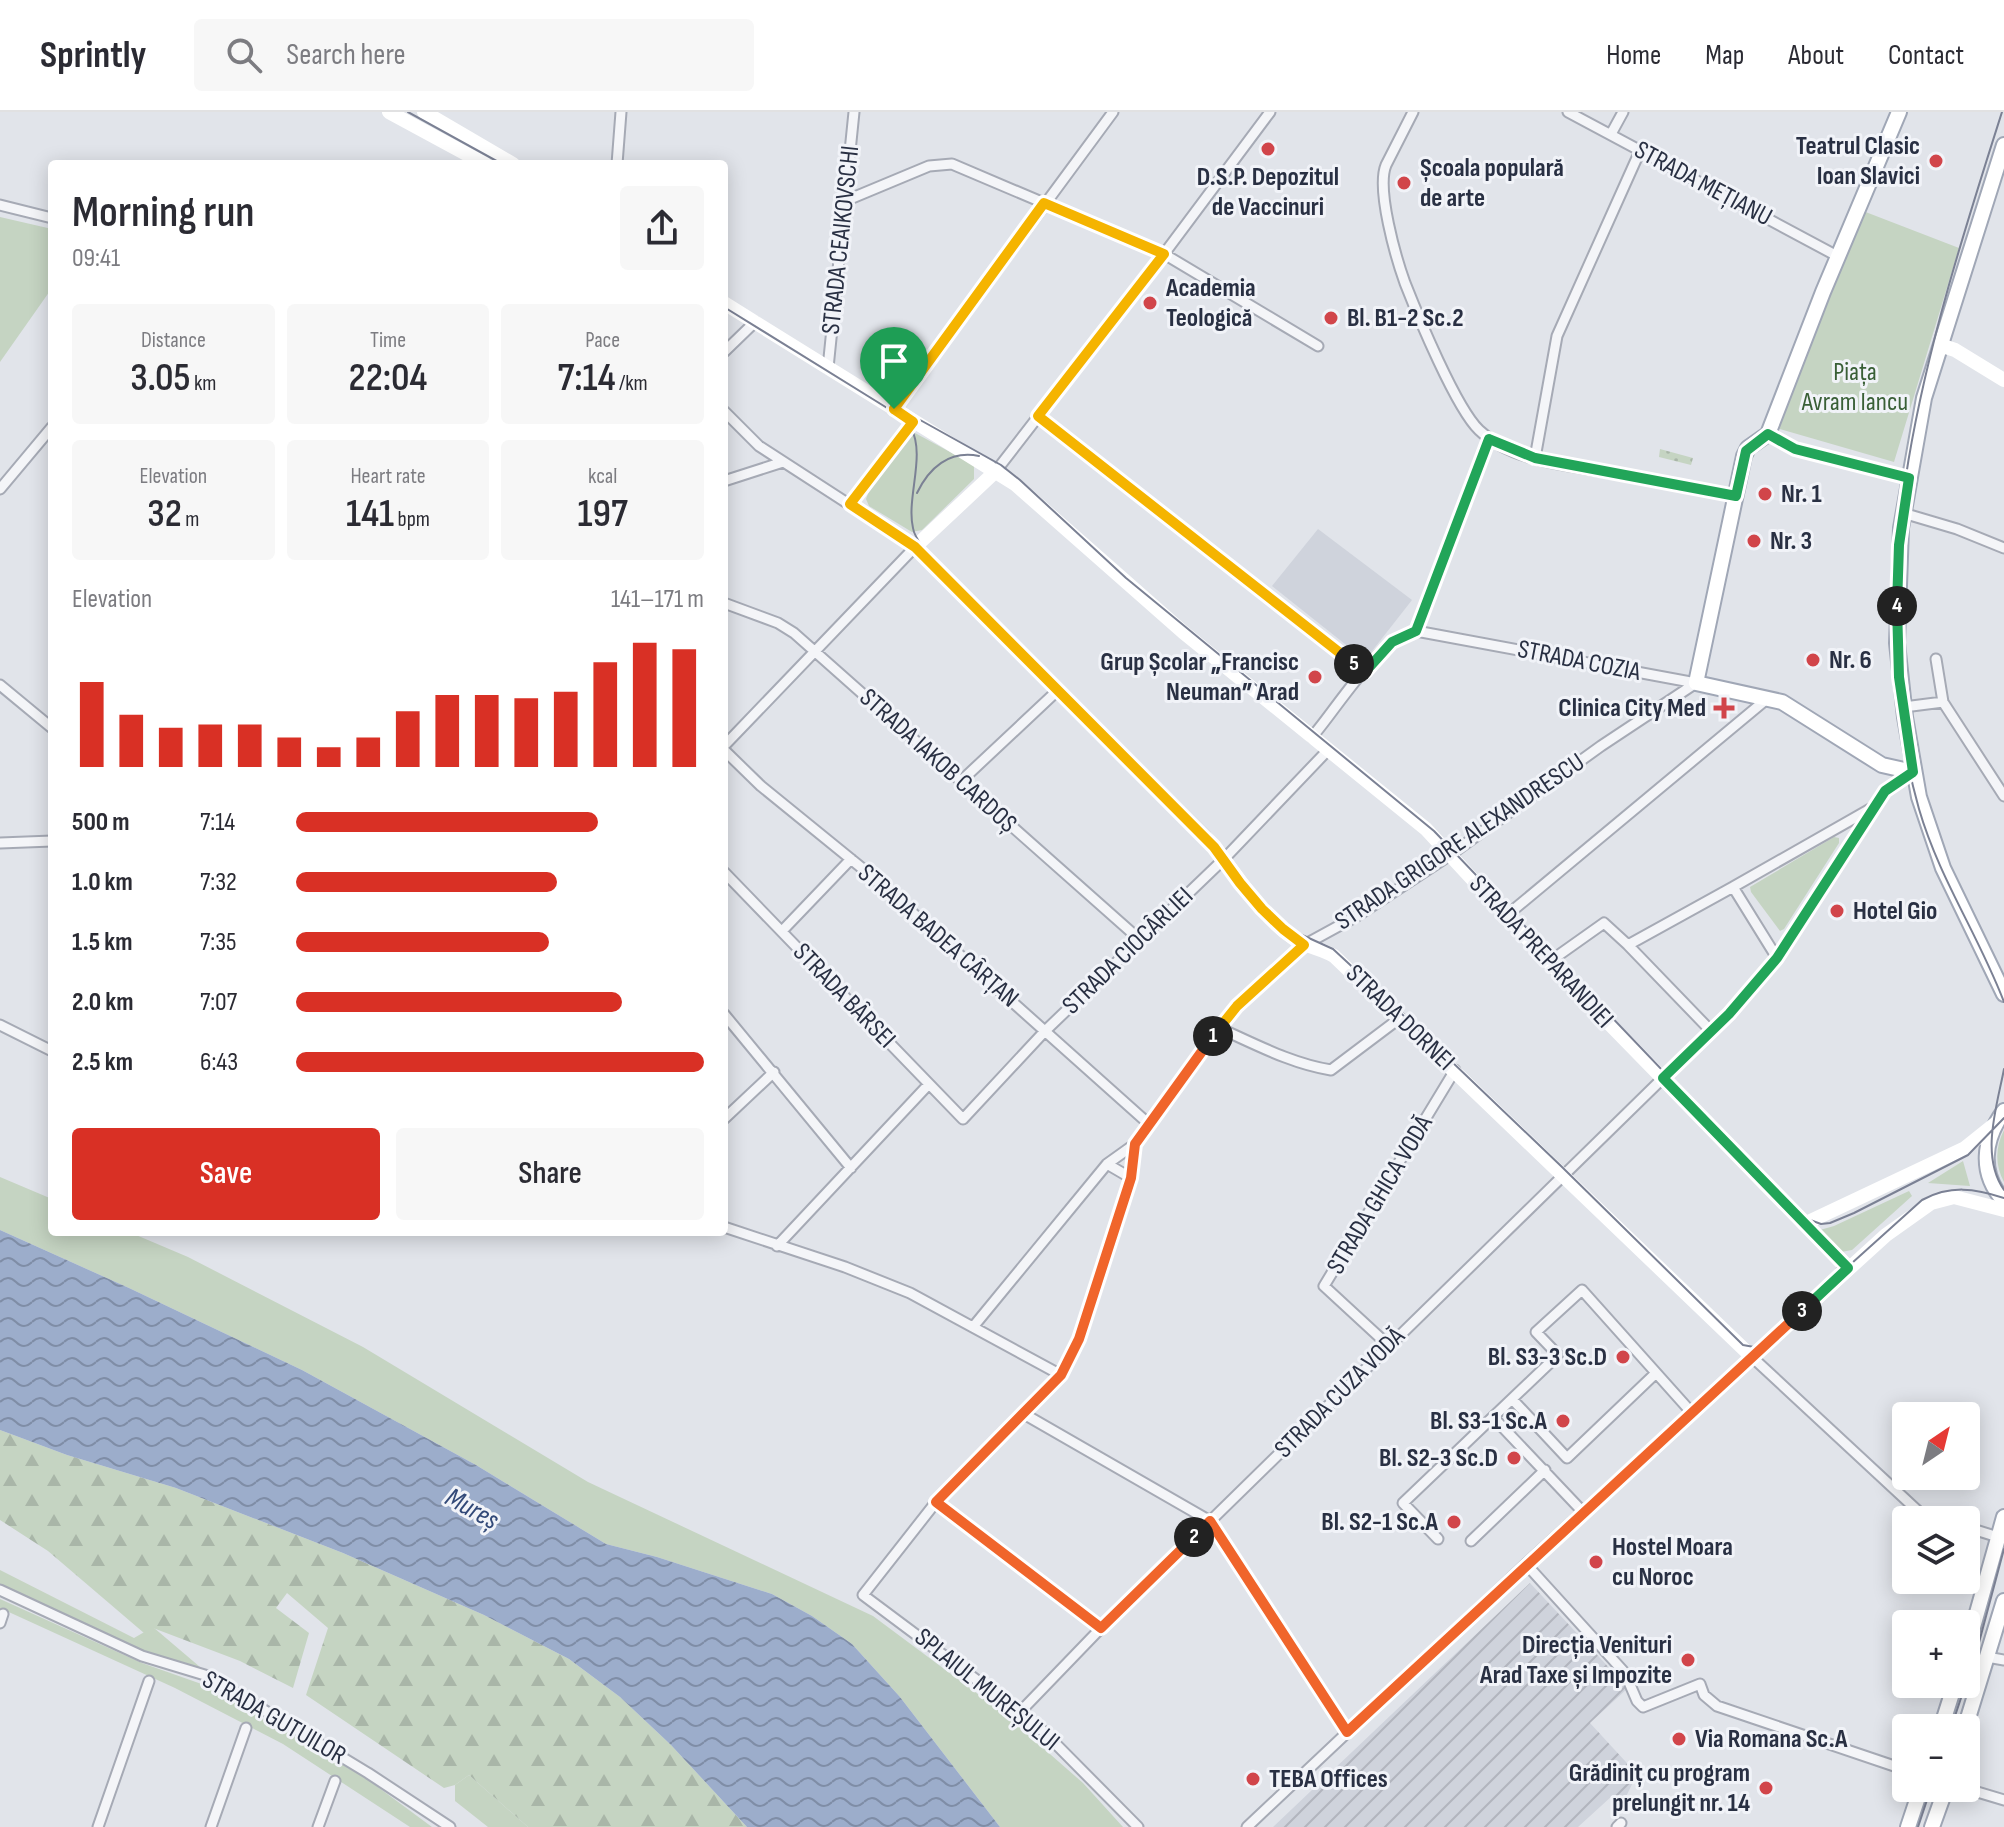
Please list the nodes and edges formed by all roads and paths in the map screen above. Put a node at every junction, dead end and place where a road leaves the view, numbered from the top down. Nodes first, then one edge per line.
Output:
1 (389, 112) edge
2 (424, 112) edge
3 (621, 112) edge
4 (854, 112) edge
5 (1113, 112) edge
6 (1270, 112) edge
7 (1413, 112) edge
8 (1568, 112) edge
9 (1623, 112) edge
10 (1899, 112) edge
11 (1611, 134) junction
12 (2004, 145) edge
13 (1640, 151) junction
14 (474, 160) edge
15 (506, 160) edge
16 (617, 160) edge
17 (845, 201) junction
18 (1044, 203) junction
19 (0, 205) edge
20 (48, 217) edge
21 (1164, 254) junction
22 (1839, 257) junction
23 (728, 305) edge
24 (755, 322) junction
25 (1940, 345) junction
26 (1318, 346) dead end
27 (728, 348) edge
28 (828, 368) junction
29 (2004, 380) edge
30 (894, 409) junction
31 (728, 415) edge
32 (1038, 416) junction
33 (913, 422) junction
34 (48, 432) edge
35 (1768, 434) junction
36 (1489, 439) junction
37 (1535, 458) junction
38 (783, 462) junction
39 (996, 471) junction
40 (1909, 478) junction
41 (728, 480) edge
42 (0, 489) edge
43 (1736, 496) junction
44 (850, 504) junction
45 (1903, 513) junction
46 (915, 547) junction
47 (2004, 548) edge
48 (728, 604) edge
49 (1416, 631) junction
50 (815, 650) junction
51 (1936, 659) dead end
52 (1365, 672) junction
53 (1696, 683) junction
54 (0, 685) edge
55 (1057, 691) junction
56 (1769, 697) junction
57 (1943, 702) junction
58 (1904, 707) junction
59 (48, 725) edge
60 (1312, 737) junction
61 (728, 744) edge
62 (1328, 750) junction
63 (728, 752) edge
64 (1913, 772) junction
65 (960, 782) junction
66 (2004, 796) edge
67 (1875, 806) junction
68 (48, 841) edge
69 (0, 843) edge
70 (1450, 855) junction
71 (851, 859) junction
72 (1224, 859) junction
73 (728, 876) edge
74 (1733, 887) junction
75 (1506, 916) junction
76 (782, 931) junction
77 (1139, 939) junction
78 (1304, 945) junction
79 (1628, 945) junction
80 (1777, 958) junction
81 (1549, 962) junction
82 (2004, 994) edge
83 (1400, 1018) junction
84 (728, 1019) edge
85 (0, 1025) edge
86 (1219, 1028) junction
87 (1045, 1031) junction
88 (1712, 1032) junction
89 (48, 1049) edge
90 (1455, 1070) junction
91 (774, 1072) junction
92 (1663, 1078) junction
93 (929, 1084) junction
94 (2004, 1111) edge
95 (728, 1115) edge
96 (963, 1119) joint
97 (1995, 1124) junction
98 (1150, 1125) junction
99 (1135, 1144) junction
100 (1107, 1164) junction
101 (851, 1168) junction
102 (1563, 1175) junction
103 (1131, 1178) junction
104 (2004, 1201) edge
105 (2004, 1210) edge
106 (1804, 1224) junction
107 (728, 1228) edge
108 (777, 1246) junction
109 (1848, 1268) junction
110 (973, 1327) junction
111 (1388, 1345) junction
112 (1752, 1357) junction
113 (1656, 1373) junction
114 (1061, 1375) junction
115 (1512, 1399) junction
116 (1692, 1413) junction
117 (1024, 1414) junction
118 (1493, 1417) junction
119 (1545, 1470) junction
120 (936, 1502) junction
121 (1913, 1506) edge
122 (1583, 1512) junction
123 (2004, 1517) edge
124 (1210, 1521) junction
125 (1980, 1531) edge
126 (1998, 1537) junction
127 (1438, 1539) dead end
128 (1471, 1541) dead end
129 (1526, 1564) junction
130 (0, 1590) edge
131 (2004, 1601) edge
132 (1978, 1610) edge
133 (1101, 1628) junction
134 (1987, 1657) junction
135 (2004, 1660) edge
136 (149, 1681) dead end
137 (1020, 1712) junction
138 (1969, 1714) edge
139 (246, 1728) dead end
140 (1347, 1732) junction
141 (1892, 1765) edge
142 (335, 1781) dead end
143 (1980, 1793) edge
144 (2004, 1800) edge
145 (1916, 1802) edge
146 (1941, 1802) edge
147 (98, 1827) edge
148 (211, 1827) edge
149 (318, 1827) edge
150 (450, 1827) edge
151 (1138, 1827) edge
152 (1247, 1827) edge
153 (1908, 1827) edge
154 (1932, 1827) edge

1 - 14 main road
2 - 15 main road
3 - 16 street
4 - 17 street, STRADA CEAIKOVSCHI
5 - 18 street
6 - 21 street
7 - 36 street
8 - 11 street, STRADA MEȚIANU
9 - 11 street
10 - 22 main road
11 - 13 street, STRADA MEȚIANU
12 - 25 main road
13 - 22 street, STRADA MEȚIANU
13 - 37 street
17 - 18 street
17 - 28 street, STRADA CEAIKOVSCHI
18 - 21 street
18 - 30 street
19 - 20 street
21 - 26 street
21 - 32 street
22 - 35 main road
23 - 24 main road, STRADA PREPARANDIEI
24 - 27 street
24 - 28 main road, STRADA PREPARANDIEI
25 - 29 main road
25 - 40 main road
28 - 30 main road, STRADA PREPARANDIEI
30 - 33 main road, STRADA PREPARANDIEI
31 - 38 street
32 - 39 street
32 - 52 street
33 - 39 main road, STRADA PREPARANDIEI
33 - 44 street
34 - 42 street
35 - 40 street
35 - 43 main road
36 - 37 street
36 - 49 street
37 - 43 street
38 - 41 street
38 - 44 street
39 - 46 main road
39 - 60 main road, STRADA PREPARANDIEI
40 - 45 main road
43 - 53 main road
44 - 46 street
45 - 47 street
45 - 58 main road
46 - 50 street
46 - 55 main road, STRADA DORNEI
48 - 50 street, STRADA IAKOB CARDOȘ
49 - 52 street
49 - 53 street, STRADA COZIA
50 - 61 street
50 - 65 street, STRADA IAKOB CARDOȘ
51 - 57 street
52 - 60 street
53 - 56 main road, STRADA COZIA
53 - 70 street, STRADA GRIGORE ALEXANDRESCU
54 - 59 street
55 - 65 street
55 - 72 main road, STRADA DORNEI
56 - 64 main road, STRADA COZIA
56 - 75 street
57 - 58 street
57 - 66 street
58 - 64 main road
60 - 62 main road, STRADA PREPARANDIEI
62 - 70 main road, STRADA PREPARANDIEI
62 - 72 street, STRADA CIOCÂRLIEI
63 - 71 street, STRADA BADEA CÂRȚAN
64 - 67 main road
64 - 82 main road
65 - 77 street, STRADA IAKOB CARDOȘ
67 - 74 street
67 - 80 main road
68 - 69 street
70 - 75 main road, STRADA PREPARANDIEI
70 - 78 street, STRADA GRIGORE ALEXANDRESCU
71 - 76 street
71 - 87 street, STRADA BADEA CÂRȚAN
72 - 77 street, STRADA CIOCÂRLIEI
72 - 78 main road, STRADA DORNEI
73 - 76 street, STRADA BÂRSEI
74 - 79 street
74 - 80 street
75 - 81 main road, STRADA PREPARANDIEI
76 - 93 street, STRADA BÂRSEI
77 - 87 street, STRADA CIOCÂRLIEI
78 - 83 main road, STRADA DORNEI
78 - 86 street, STRADA GRIGORE ALEXANDRESCU
79 - 81 street
79 - 88 street
80 - 88 main road
81 - 92 main road, STRADA PREPARANDIEI
83 - 86 street
83 - 90 main road, STRADA DORNEI
84 - 91 street
85 - 89 street
86 - 98 street, STRADA GRIGORE ALEXANDRESCU
87 - 96 street, STRADA CIOCÂRLIEI
87 - 98 street, STRADA BADEA CÂRȚAN
88 - 92 main road
90 - 102 main road, STRADA DORNEI
90 - 111 street, STRADA GHICA VODĂ
91 - 95 street
91 - 101 street
92 - 102 street, STRADA CUZA VODĂ
92 - 106 main road, STRADA PREPARANDIEI
93 - 96 street, STRADA BÂRSEI
93 - 101 street
94 - 97 main road
97 - 104 main road
97 - 106 main road
98 - 99 street, STRADA GRIGORE ALEXANDRESCU
99 - 100 street, STRADA GRIGORE ALEXANDRESCU
99 - 103 street
100 - 103 street
100 - 110 street, STRADA GRIGORE ALEXANDRESCU
101 - 108 street
102 - 111 street, STRADA CUZA VODĂ
102 - 112 main road, STRADA DORNEI
103 - 114 street
105 - 109 main road
106 - 109 main road, STRADA PREPARANDIEI
107 - 108 street
108 - 110 street
109 - 112 main road
110 - 114 street
111 - 124 street, STRADA CUZA VODĂ
112 - 116 street
112 - 121 street
113 - 115 street
113 - 115 street
113 - 116 street
114 - 117 street
115 - 118 street
116 - 122 street
117 - 120 street
117 - 124 street
118 - 119 street
118 - 127 street
119 - 122 street
119 - 128 street
120 - 133 street
120 - 137 street, SPLAIUL MUREȘULUI
122 - 129 street
123 - 126 main road
124 - 133 street, STRADA CUZA VODĂ
124 - 140 street
125 - 126 street
126 - 132 main road
129 - 140 street
129 - 141 street
130 - 150 street, STRADA GUTUILOR
131 - 134 main road
133 - 137 street, STRADA CUZA VODĂ
134 - 135 street
134 - 138 main road
136 - 147 street
137 - 151 street, SPLAIUL MUREȘULUI
139 - 148 street
140 - 152 street
142 - 149 street
143 - 144 street
145 - 153 main road
146 - 154 main road

